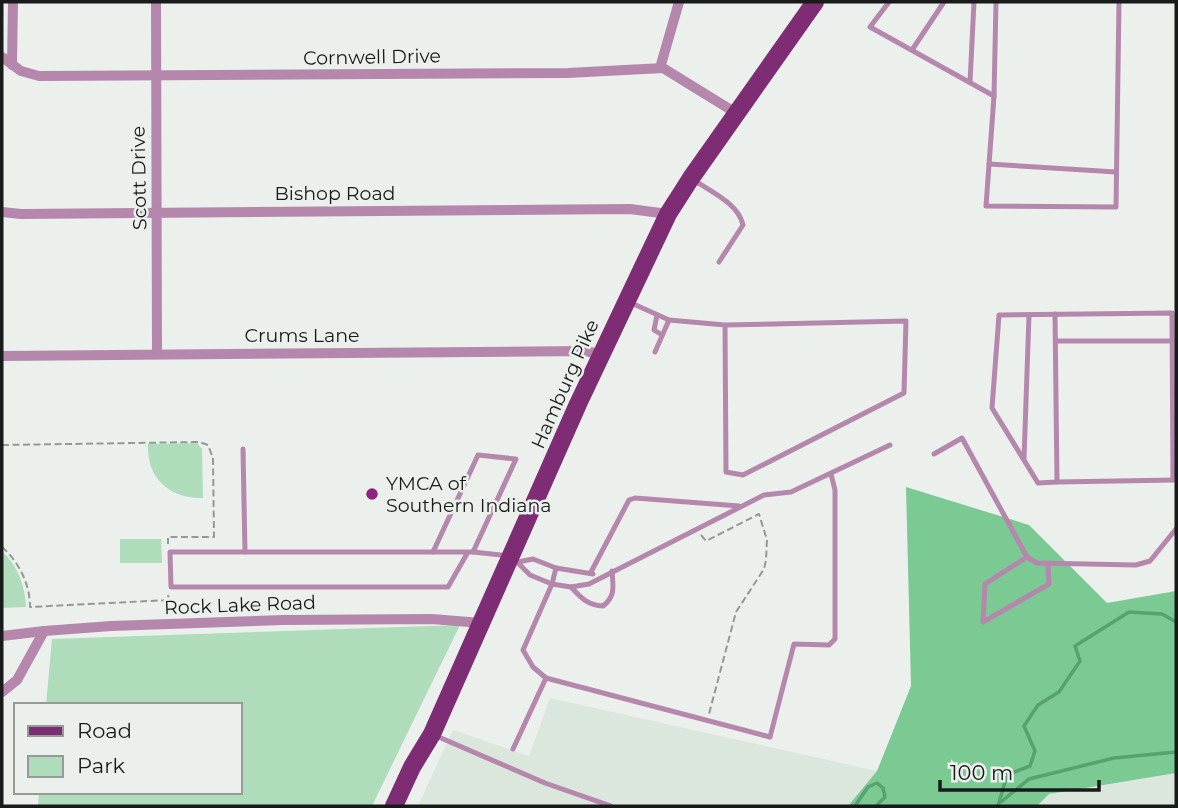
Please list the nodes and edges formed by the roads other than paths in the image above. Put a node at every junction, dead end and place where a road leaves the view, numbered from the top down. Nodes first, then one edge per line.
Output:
1 (13, 2) edge
2 (156, 2) edge
3 (679, 2) edge
4 (815, 2) edge
5 (889, 2) edge
6 (944, 2) edge
7 (974, 2) edge
8 (996, 2) edge
9 (1119, 2) edge
10 (912, 50) junction
11 (2, 57) edge
12 (12, 65) junction
13 (660, 68) junction
14 (155, 77) junction
15 (970, 82) junction
16 (994, 96) junction
17 (736, 113) junction
18 (989, 164) junction
19 (1115, 172) junction
20 (691, 178) junction
21 (2, 212) edge
22 (158, 212) junction
23 (668, 215) junction
24 (719, 262) dead end
25 (626, 301) junction
26 (1028, 314) junction
27 (1055, 314) junction
28 (657, 315) junction
29 (669, 320) junction
30 (725, 325) junction
31 (662, 335) junction
32 (1057, 341) junction
33 (1172, 341) junction
34 (655, 352) dead end
35 (157, 353) junction
36 (602, 354) junction
37 (2, 356) edge
38 (890, 445) dead end
39 (243, 449) dead end
40 (934, 454) dead end
41 (1024, 459) junction
42 (831, 474) junction
43 (1174, 480) edge
44 (1057, 482) junction
45 (742, 506) junction
46 (1176, 529) edge
47 (245, 552) junction
48 (433, 552) junction
49 (471, 552) junction
50 (1027, 558) junction
51 (515, 559) junction
52 (1048, 564) junction
53 (556, 568) junction
54 (612, 571) junction
55 (591, 572) junction
56 (598, 578) junction
57 (552, 584) junction
58 (571, 587) junction
59 (481, 623) junction
60 (44, 631) junction
61 (2, 636) edge
62 (546, 678) junction
63 (2, 692) edge
64 (432, 734) junction
65 (513, 749) dead end
66 (394, 806) edge
67 (611, 806) edge

1 - 12 street
2 - 14 street, Scott Drive
3 - 13 street
4 - 17 main road, Hamburg Pike
5 - 10 lane
6 - 10 lane
7 - 15 lane
8 - 16 lane
9 - 19 lane
10 - 15 lane
11 - 12 street, Cornwell Drive
12 - 14 street, Cornwell Drive
13 - 14 street, Cornwell Drive
13 - 17 street
14 - 22 street, Scott Drive
15 - 16 lane
16 - 18 lane
17 - 20 main road, Hamburg Pike
18 - 19 lane
18 - 19 lane
20 - 23 main road, Hamburg Pike
20 - 24 lane
21 - 22 street, Bishop Road
22 - 23 street, Bishop Road
22 - 35 street, Scott Drive
23 - 25 main road, Hamburg Pike
25 - 28 lane
25 - 36 main road, Hamburg Pike
26 - 27 lane
26 - 41 lane
26 - 41 lane
27 - 32 lane
27 - 33 lane
28 - 29 lane
28 - 31 lane
29 - 30 lane
29 - 31 lane
30 - 30 lane
31 - 34 lane
32 - 33 lane
32 - 44 lane
33 - 43 lane
35 - 36 street, Crums Lane
35 - 37 street, Crums Lane
36 - 51 main road, Hamburg Pike
38 - 42 lane
39 - 47 lane
40 - 50 lane
41 - 44 lane
42 - 45 lane
42 - 62 lane
43 - 44 lane
45 - 54 lane
45 - 55 lane
46 - 52 lane
47 - 48 lane
47 - 49 lane
48 - 49 lane
48 - 49 lane
49 - 51 lane
50 - 52 lane
50 - 52 lane
51 - 53 lane
51 - 57 lane
51 - 59 main road, Hamburg Pike
53 - 55 lane
53 - 57 lane
54 - 56 lane
54 - 58 lane
55 - 56 lane
56 - 58 lane
57 - 58 lane
57 - 62 lane
59 - 60 street, Rock Lake Road
59 - 64 main road, Hamburg Pike
60 - 61 street, Rock Lake Road
60 - 63 street
62 - 65 lane
64 - 66 main road, Hamburg Pike
64 - 67 lane

